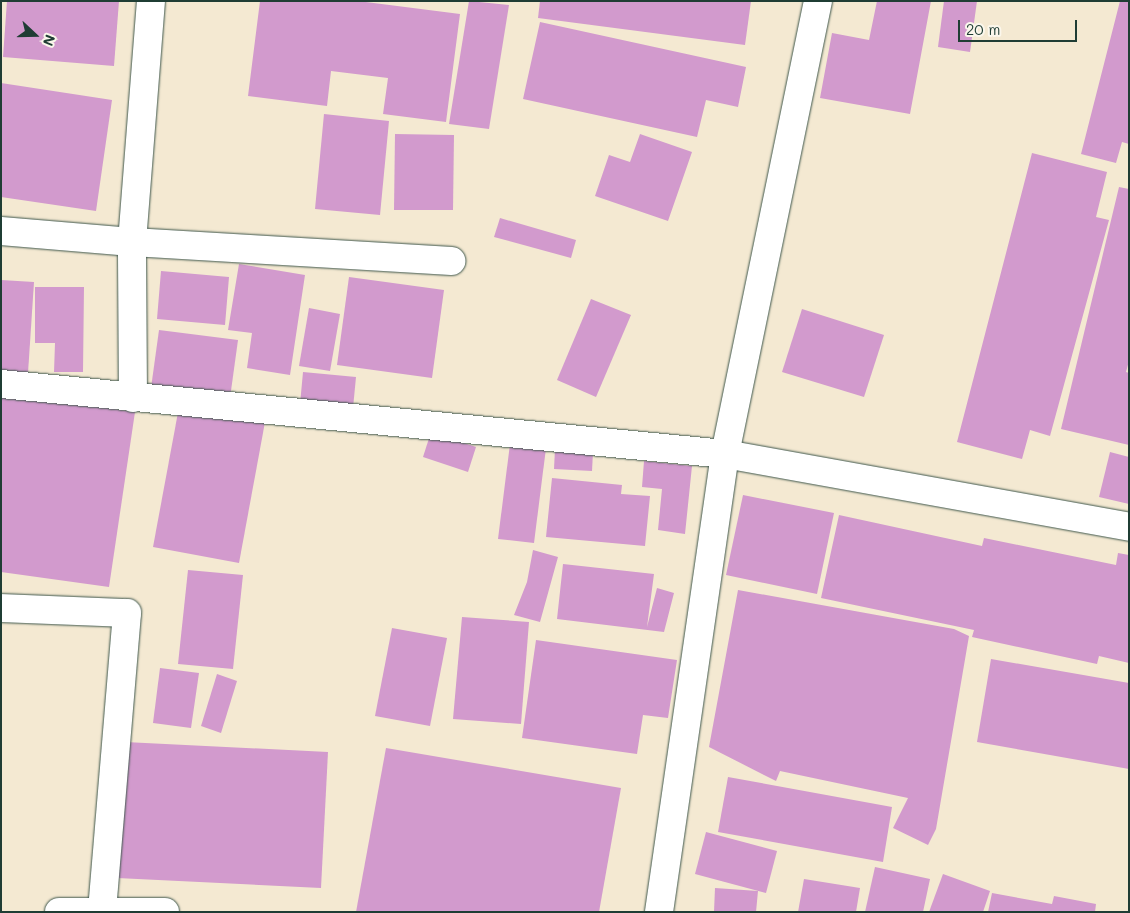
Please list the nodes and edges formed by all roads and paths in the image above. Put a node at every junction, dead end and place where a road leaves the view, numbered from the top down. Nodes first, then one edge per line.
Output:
1 (151, 1) edge
2 (818, 1) edge
3 (1, 231) edge
4 (132, 242) junction
5 (451, 261) dead end
6 (1, 384) edge
7 (133, 398) junction
8 (725, 454) junction
9 (1129, 527) edge
10 (1, 608) edge
11 (102, 910) junction
12 (60, 912) edge
13 (165, 912) edge
14 (659, 912) edge

1 - 4 street
2 - 8 street
3 - 4 street
4 - 5 street
4 - 7 street
6 - 7 street
7 - 8 street
8 - 9 street
8 - 14 street
10 - 11 street
11 - 12 street
11 - 13 street

